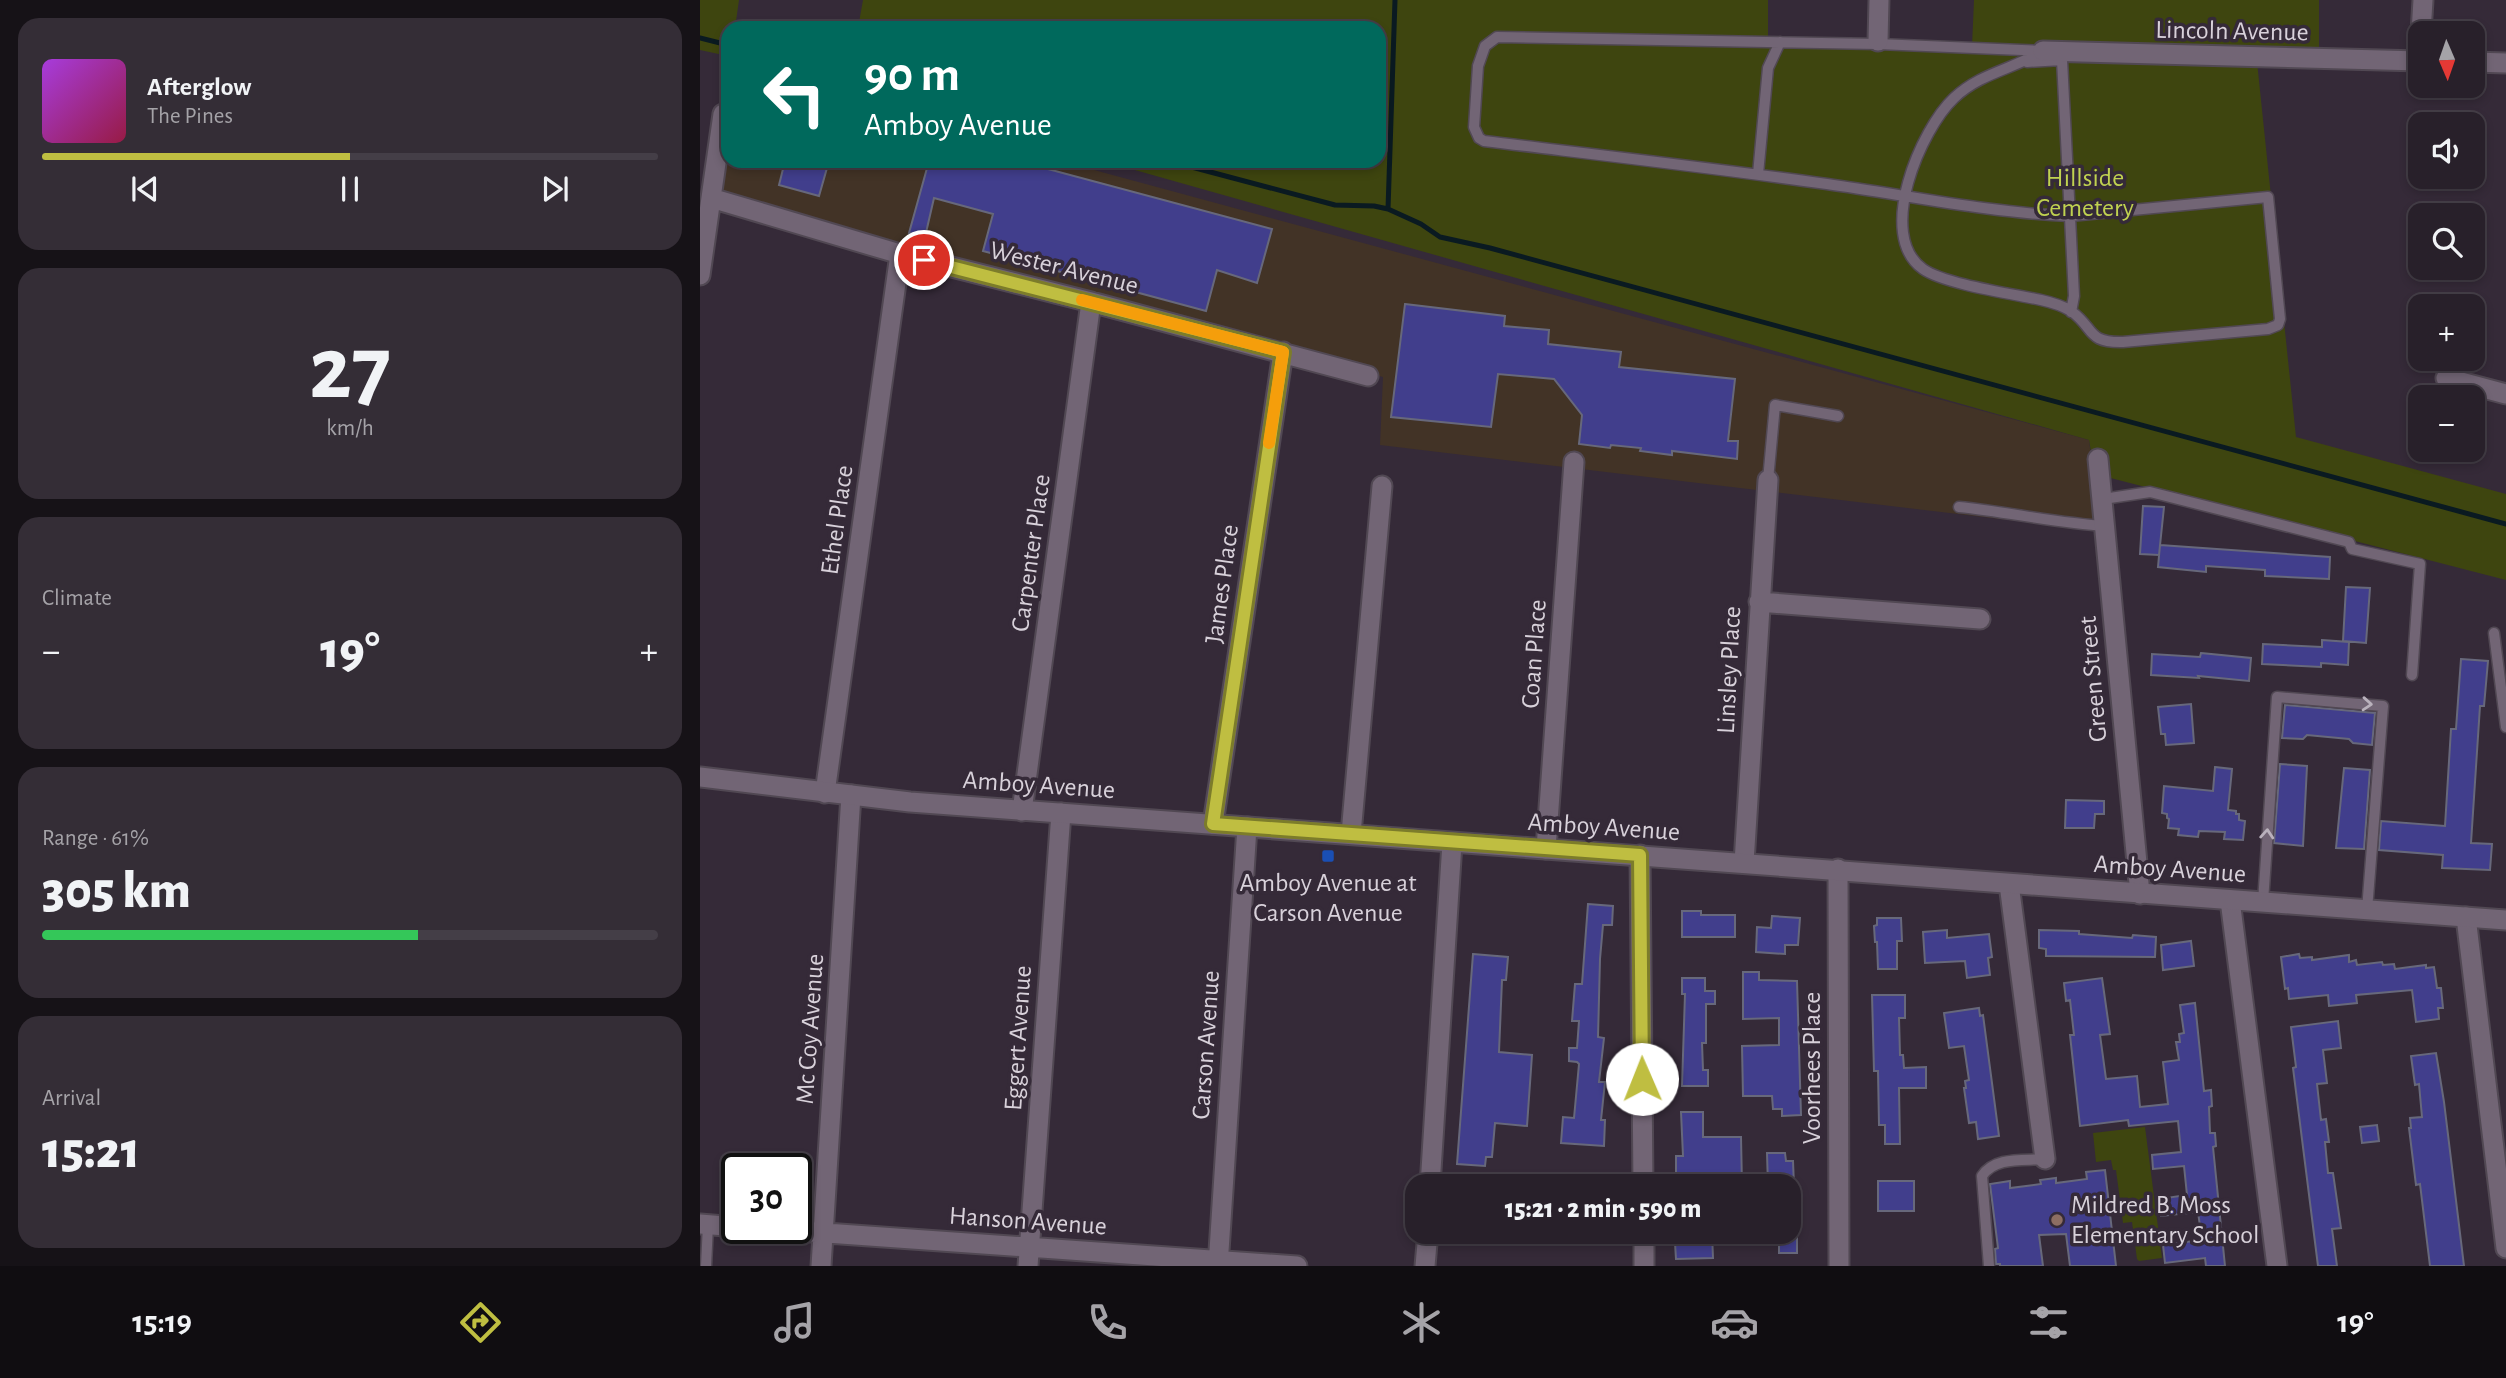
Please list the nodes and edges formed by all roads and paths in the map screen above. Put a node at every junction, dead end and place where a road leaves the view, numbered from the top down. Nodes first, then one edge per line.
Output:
1 (1880, 0) edge
2 (2423, 0) edge
3 (2422, 21) edge
4 (1878, 41) dead end
5 (1780, 42) junction
6 (2035, 56) junction
7 (2408, 61) edge
8 (2485, 62) edge
9 (2506, 63) edge
10 (721, 128) edge
11 (1758, 174) junction
12 (1904, 195) junction
13 (711, 198) junction
14 (2070, 216) junction
15 (900, 254) junction
16 (700, 275) edge
17 (1091, 302) junction
18 (2071, 312) junction
19 (1283, 352) junction
20 (1368, 376) dead end
21 (2446, 378) dead end
22 (2506, 394) edge
23 (1838, 416) dead end
24 (2098, 459) dead end
25 (1574, 462) dead end
26 (1768, 480) joint
27 (1382, 486) dead end
28 (2103, 499) junction
29 (1959, 506) dead end
30 (2105, 526) junction
31 (1759, 602) junction
32 (1980, 619) dead end
33 (2494, 633) dead end
34 (2412, 675) dead end
35 (2506, 727) edge
36 (700, 777) edge
37 (825, 793) junction
38 (851, 795) junction
39 (1022, 811) junction
40 (1061, 813) junction
41 (1213, 824) junction
42 (1247, 827) junction
43 (1351, 834) junction
44 (1451, 843) junction
45 (1546, 849) junction
46 (1640, 855) junction
47 (1744, 863) junction
48 (1838, 869) junction
49 (2009, 884) junction
50 (2140, 894) junction
51 (2230, 900) junction
52 (2263, 902) junction
53 (2367, 910) junction
54 (2466, 917) junction
55 (2506, 920) edge
56 (2045, 1159) joint
57 (1431, 1174) edge
58 (1643, 1174) edge
59 (704, 1225) edge
60 (812, 1233) edge
61 (823, 1234) junction
62 (1426, 1244) edge
63 (1644, 1244) edge
64 (2506, 1248) edge
65 (1028, 1256) edge
66 (1219, 1263) edge
67 (706, 1266) edge
68 (821, 1266) edge
69 (1297, 1266) edge
70 (1425, 1266) edge
71 (1644, 1266) edge
72 (1839, 1266) edge
73 (1989, 1266) edge
74 (2277, 1266) edge

1 - 4 street
2 - 3 street
5 - 6 lane
5 - 11 lane
5 - 11 lane
6 - 7 street, Lincoln Avenue
6 - 12 lane
6 - 14 lane
8 - 9 street
10 - 13 street
11 - 12 lane
12 - 14 lane
12 - 18 lane
13 - 15 street, Wester Avenue
13 - 16 street
14 - 18 lane
14 - 18 lane
15 - 17 street, Wester Avenue
15 - 37 street, Ethel Place
17 - 19 street, Wester Avenue
17 - 39 street, Carpenter Place
19 - 20 street, Wester Avenue
19 - 41 street, James Place
21 - 22 street
23 - 26 lane
24 - 28 street, Green Street
25 - 45 street, Coan Place
26 - 31 street, Linsley Place
27 - 43 street
28 - 30 street, Green Street
28 - 34 lane
29 - 30 lane
30 - 50 street, Green Street
31 - 32 street
31 - 47 street, Linsley Place
33 - 35 lane
36 - 37 street, Amboy Avenue
37 - 38 street, Amboy Avenue
38 - 39 street, Amboy Avenue
38 - 61 street, Mc Coy Avenue
39 - 40 street, Amboy Avenue
40 - 41 street, Amboy Avenue
40 - 65 street, Eggert Avenue
41 - 42 street, Amboy Avenue
42 - 43 street, Amboy Avenue
42 - 66 street, Carson Avenue
43 - 44 street, Amboy Avenue
44 - 45 street, Amboy Avenue
44 - 57 street
45 - 46 street, Amboy Avenue
46 - 47 street, Amboy Avenue
46 - 58 street
47 - 48 street, Amboy Avenue
48 - 49 street, Amboy Avenue
48 - 72 street, Voorhees Place
49 - 50 street, Amboy Avenue
49 - 56 street
50 - 51 street, Amboy Avenue
51 - 52 street, Amboy Avenue
51 - 74 street
52 - 53 street, Amboy Avenue
52 -> 53 lane
53 - 54 street, Amboy Avenue
54 - 55 street, Amboy Avenue
54 - 64 street
56 - 73 lane
59 - 67 lane
60 - 61 street, Hanson Avenue
61 - 65 street, Hanson Avenue
61 - 68 street, Mc Coy Avenue
62 - 70 street
63 - 71 street
65 - 66 street, Hanson Avenue
66 - 69 street, Hanson Avenue

